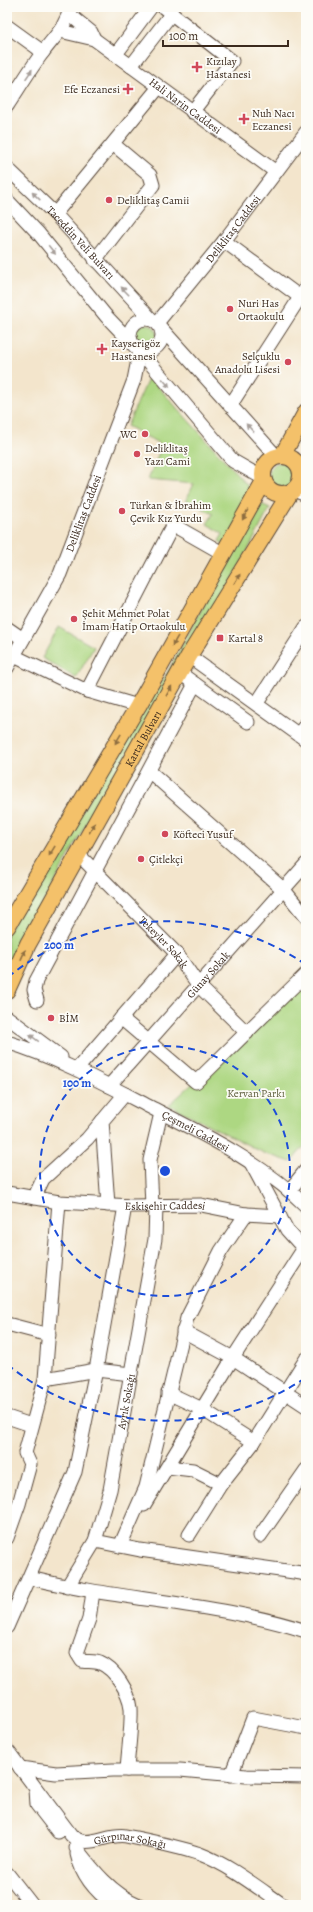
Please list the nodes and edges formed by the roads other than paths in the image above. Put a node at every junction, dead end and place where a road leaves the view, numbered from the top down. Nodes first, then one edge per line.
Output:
1 (151, 7) edge
2 (70, 10) edge
3 (167, 10) edge
4 (7, 26) edge
5 (60, 31) junction
6 (94, 39) junction
7 (43, 52) junction
8 (116, 54) junction
9 (131, 66) junction
10 (159, 87) junction
11 (7, 106) edge
12 (192, 112) junction
13 (306, 132) edge
14 (113, 144) junction
15 (7, 168) edge
16 (276, 172) junction
17 (7, 200) edge
18 (55, 214) junction
19 (224, 241) junction
20 (96, 260) junction
21 (303, 293) edge
22 (157, 324) junction
23 (138, 348) junction
24 (230, 406) junction
25 (306, 412) edge
26 (279, 456) junction
27 (304, 470) edge
28 (263, 480) junction
29 (297, 493) edge
30 (224, 554) junction
31 (306, 627) edge
32 (7, 628) edge
33 (24, 639) junction
34 (14, 656) junction
35 (189, 656) junction
36 (7, 668) edge
37 (180, 673) junction
38 (195, 684) junction
39 (87, 691) junction
40 (257, 703) junction
41 (138, 706) junction
42 (248, 722) dead end
43 (304, 733) edge
44 (149, 771) junction
45 (78, 854) junction
46 (306, 864) edge
47 (95, 872) junction
48 (284, 890) junction
49 (306, 917) edge
50 (7, 927) edge
51 (177, 954) junction
52 (306, 974) edge
53 (199, 986) junction
54 (7, 990) edge
55 (37, 1000) dead end
56 (7, 1017) edge
57 (121, 1018) junction
58 (247, 1033) junction
59 (149, 1041) junction
60 (7, 1042) edge
61 (77, 1069) junction
62 (109, 1086) junction
63 (125, 1094) junction
64 (161, 1113) junction
65 (102, 1121) junction
66 (251, 1162) junction
67 (306, 1170) edge
68 (289, 1190) junction
69 (7, 1193) edge
70 (34, 1198) junction
71 (59, 1202) junction
72 (108, 1205) junction
73 (125, 1206) junction
74 (154, 1206) junction
75 (306, 1206) edge
76 (246, 1214) junction
77 (280, 1216) junction
78 (305, 1250) edge
79 (7, 1324) edge
80 (183, 1331) junction
81 (49, 1335) junction
82 (233, 1358) junction
83 (306, 1359) edge
84 (96, 1370) junction
85 (131, 1374) junction
86 (44, 1379) junction
87 (286, 1392) junction
88 (168, 1393) junction
89 (306, 1406) edge
90 (202, 1409) junction
91 (7, 1417) edge
92 (31, 1425) junction
93 (254, 1442) junction
94 (168, 1467) junction
95 (306, 1470) edge
96 (221, 1484) junction
97 (135, 1512) junction
98 (190, 1535) dead end
99 (260, 1536) dead end
100 (7, 1538) edge
101 (94, 1541) junction
102 (120, 1546) junction
103 (304, 1571) edge
104 (30, 1578) junction
105 (67, 1587) junction
106 (93, 1592) junction
107 (7, 1627) edge
108 (306, 1629) edge
109 (306, 1728) edge
110 (7, 1750) edge
111 (20, 1768) junction
112 (127, 1770) junction
113 (231, 1775) junction
114 (306, 1777) edge
115 (81, 1843) junction
116 (7, 1873) edge
117 (32, 1905) edge
118 (114, 1905) edge
119 (139, 1905) edge
120 (283, 1905) edge

1 - 8 street
2 - 5 street
2 - 6 street, Hali Narin Caddesi
3 - 9 street
3 - 12 street
4 - 7 street
5 - 6 street, Hali Narin Caddesi
5 - 7 street
6 - 8 street, Hali Narin Caddesi
11 -> 7 street
8 - 9 street, Hali Narin Caddesi
9 - 10 street, Hali Narin Caddesi
10 - 12 street, Hali Narin Caddesi
10 - 14 street
12 - 16 street, Hali Narin Caddesi
13 - 16 street, Deliklitaş Caddesi
14 - 18 street
14 - 20 street
18 -> 15 street, Taceddin Veli Bulvarı
16 - 19 street, Deliklitaş Caddesi
17 -> 23 street
18 - 20 street, Taceddin Veli Bulvarı
19 - 21 street
19 - 22 street, Deliklitaş Caddesi
22 -> 20 street, Taceddin Veli Bulvarı
21 - 24 street
22 - 23 street
22 - 23 street
22 - 24 street, Taceddin Veli Bulvarı
23 -> 28 street
23 - 33 street, Deliklitaş Caddesi
26 -> 24 street, Taceddin Veli Bulvarı
25 - 26 main road
26 - 27 main road
26 - 28 main road
27 - 29 main road
28 - 29 main road
28 -> 30 main road, Kartal Bulvarı
35 -> 29 main road, Kartal Bulvarı
30 - 39 street
30 -> 41 main road, Kartal Bulvarı
31 - 40 street
32 - 33 street
33 - 34 street, Deliklitaş Caddesi
34 - 36 street, Deliklitaş Caddesi
34 - 39 street
35 - 37 main road, Kartal Bulvarı
35 - 40 street
37 - 38 street
45 -> 37 main road, Kartal Bulvarı
38 - 42 street
38 - 44 street
39 - 41 street
40 - 43 street
41 -> 50 main road, Kartal Bulvarı
44 - 47 street
44 - 48 street
45 - 47 street, Tekeyler Sokak
54 -> 45 main road, Kartal Bulvarı
46 - 48 street, Günay Sokak
47 - 51 street, Tekeyler Sokak
47 - 55 street
48 - 49 street
48 - 53 street, Günay Sokak
51 - 53 street, Tekeyler Sokak
51 - 57 street
52 - 58 street
53 - 58 street, Tekeyler Sokak
53 - 59 street, Günay Sokak
61 -> 56 street, Çeşmeli Caddesi
57 - 59 street
57 - 61 street
58 - 59 street
59 - 62 street, Günay Sokak
60 - 61 street, Çeşmeli Caddesi
61 - 62 street, Çeşmeli Caddesi
62 - 63 street, Çeşmeli Caddesi
63 - 64 street, Çeşmeli Caddesi
63 - 65 street
64 - 66 street, Çeşmeli Caddesi
64 - 74 street, Ayrık Sokağı
65 - 70 street
65 - 72 street
66 - 68 street, Çeşmeli Caddesi
66 - 77 street
67 - 68 street
68 - 75 street, Çeşmeli Caddesi
69 - 70 street, Eskişehir Caddesi
70 - 71 street, Eskişehir Caddesi
71 - 72 street, Eskişehir Caddesi
71 - 81 street
72 - 73 street, Eskişehir Caddesi
73 - 74 street, Eskişehir Caddesi
73 - 84 street
74 - 76 street, Eskişehir Caddesi
74 - 85 street, Ayrık Sokağı
76 - 77 street, Eskişehir Caddesi
76 - 80 street
77 - 78 street
78 - 82 street
79 - 81 street
80 - 82 street
80 - 88 street
81 - 86 street
82 - 87 street
82 - 90 street
83 - 87 street
84 - 85 street
84 - 86 street
84 - 104 street
85 - 101 street, Ayrık Sokağı
86 - 92 street
87 - 89 street
87 - 93 street
88 - 90 street
88 - 97 street
90 - 93 street
90 - 94 street
91 - 92 street
92 - 100 street
93 - 96 street
94 - 96 street
94 - 97 street
95 - 99 street
96 - 98 street
97 - 102 street
101 - 102 street
101 - 105 street, Ayrık Sokağı
102 - 103 street
104 - 105 street
104 - 107 street
105 - 106 street
106 - 108 street
106 - 112 street
109 - 113 street
110 - 111 street
111 - 112 street
111 - 115 street
112 - 113 street
113 - 114 street
115 - 118 street
115 - 119 street
115 - 120 street, Gürpınar Sokağı
116 - 117 street

